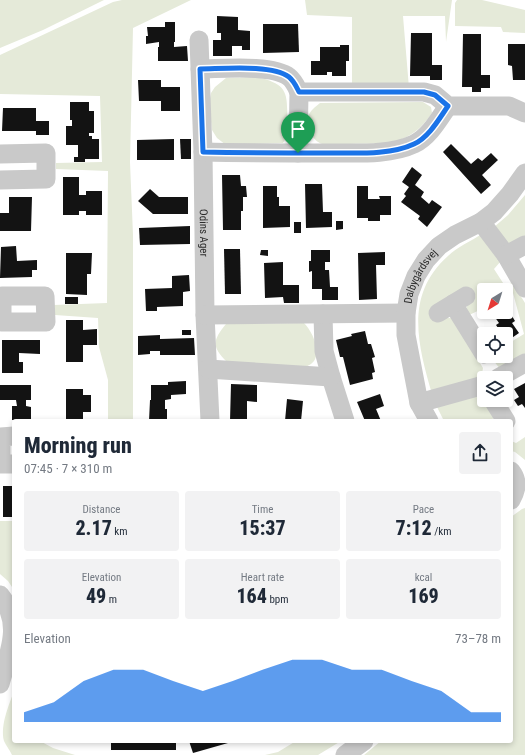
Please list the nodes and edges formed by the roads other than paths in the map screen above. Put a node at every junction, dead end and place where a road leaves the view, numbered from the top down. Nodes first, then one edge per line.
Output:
1 (199, 40) dead end
2 (200, 69) junction
3 (299, 92) junction
4 (448, 106) junction
5 (525, 113) edge
6 (203, 152) junction
7 (298, 153) junction
8 (0, 154) edge
9 (525, 173) edge
10 (0, 180) edge
11 (482, 222) junction
12 (525, 245) edge
13 (506, 256) junction
14 (525, 288) edge
15 (452, 304) dead end
16 (406, 313) junction
17 (206, 314) junction
18 (323, 314) junction
19 (477, 344) edge
20 (525, 363) edge
21 (208, 369) junction
22 (511, 371) edge
23 (331, 377) junction
24 (477, 387) edge
25 (420, 403) junction
26 (497, 407) edge
27 (210, 419) edge
28 (344, 419) edge
29 (428, 419) edge
30 (505, 419) edge
31 (5, 445) edge
32 (12, 464) edge
33 (0, 595) edge
34 (12, 621) edge
35 (12, 649) edge
36 (10, 667) edge
37 (0, 684) edge
38 (361, 743) edge
39 (345, 755) edge

1 - 2 street, Odins Ager
2 - 3 street
2 - 6 street, Odins Ager
3 - 4 street
3 - 7 street
4 - 5 street
4 - 7 street
6 - 7 street
6 - 17 street, Odins Ager
8 - 10 street
9 - 11 street, Dalbygårdsvej
11 - 13 street
11 - 16 street, Dalbygårdsvej
12 - 13 street
13 - 14 street
15 - 19 street
16 - 18 street
16 - 25 street, Dalbygårdsvej
17 - 18 street
17 - 21 street, Odins Ager
18 - 23 street
20 - 22 street
21 - 23 street
21 - 27 street, Odins Ager
23 - 28 street
24 - 25 street
25 - 29 street, Dalbygårdsvej
26 - 30 street
31 - 32 street
33 - 34 street
35 - 36 street
36 - 37 street
38 - 39 street

